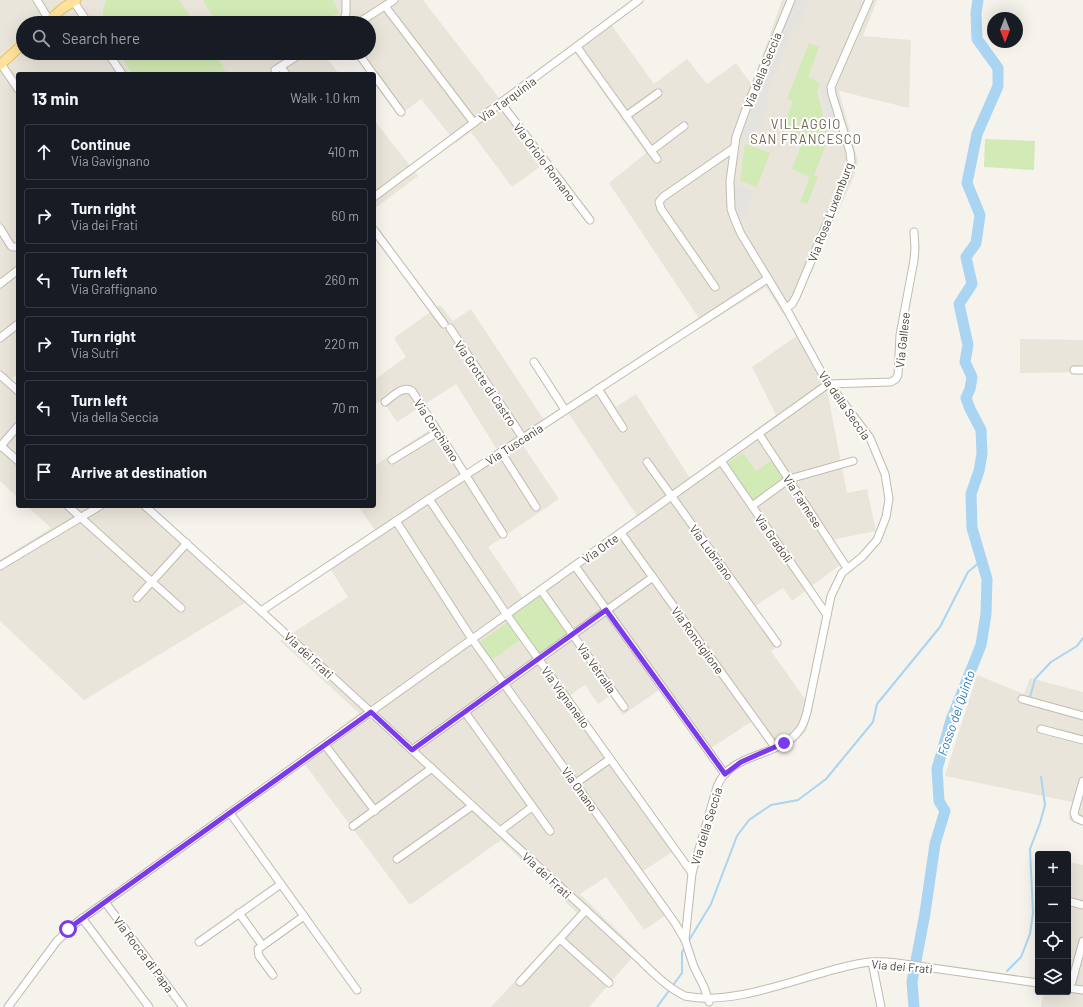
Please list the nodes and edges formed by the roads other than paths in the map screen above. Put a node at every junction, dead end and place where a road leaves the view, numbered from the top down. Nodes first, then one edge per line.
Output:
1 (37, 0) edge
2 (346, 0) edge
3 (394, 0) edge
4 (639, 0) edge
5 (791, 0) edge
6 (869, 0) edge
7 (75, 1) edge
8 (385, 6) junction
9 (44, 16) edge
10 (55, 16) edge
11 (84, 16) edge
12 (345, 16) edge
13 (369, 16) edge
14 (577, 47) junction
15 (16, 51) edge
16 (113, 60) edge
17 (291, 60) edge
18 (363, 60) edge
19 (1, 65) edge
20 (121, 72) edge
21 (283, 72) edge
22 (372, 72) edge
23 (376, 78) edge
24 (16, 86) edge
25 (658, 93) dead end
26 (501, 103) junction
27 (401, 112) dead end
28 (626, 116) junction
29 (474, 123) junction
30 (684, 126) dead end
31 (734, 148) junction
32 (651, 151) junction
33 (657, 159) dead end
34 (376, 192) edge
35 (590, 220) dead end
36 (0, 228) edge
37 (914, 232) dead end
38 (376, 233) edge
39 (16, 247) edge
40 (16, 272) edge
41 (767, 279) junction
42 (0, 284) edge
43 (715, 287) dead end
44 (786, 308) junction
45 (16, 326) edge
46 (0, 338) edge
47 (534, 362) dead end
48 (1074, 370) dead end
49 (1083, 370) edge
50 (0, 375) edge
51 (828, 384) junction
52 (16, 389) edge
53 (598, 389) junction
54 (385, 402) dead end
55 (565, 410) junction
56 (16, 428) edge
57 (623, 428) dead end
58 (438, 432) junction
59 (759, 434) junction
60 (523, 438) junction
61 (0, 446) edge
62 (501, 452) junction
63 (16, 459) edge
64 (392, 460) dead end
65 (721, 461) junction
66 (853, 461) dead end
67 (647, 462) dead end
68 (466, 475) junction
69 (789, 479) junction
70 (672, 496) junction
71 (429, 499) junction
72 (752, 506) junction
73 (536, 507) dead end
74 (70, 508) edge
75 (96, 508) edge
76 (147, 508) edge
77 (80, 517) junction
78 (396, 521) junction
79 (621, 533) junction
80 (503, 534) dead end
81 (187, 544) junction
82 (0, 566) edge
83 (575, 566) junction
84 (847, 568) junction
85 (653, 576) junction
86 (152, 582) junction
87 (541, 590) junction
88 (137, 598) dead end
89 (181, 608) dead end
90 (261, 610) junction
91 (606, 610) junction
92 (507, 615) junction
93 (827, 615) junction
94 (573, 634) junction
95 (472, 639) junction
96 (777, 643) dead end
97 (539, 659) junction
98 (503, 684) junction
99 (1022, 699) dead end
100 (624, 707) dead end
101 (371, 712) junction
102 (465, 712) junction
103 (1083, 716) edge
104 (1041, 729) dead end
105 (1083, 740) edge
106 (325, 745) junction
107 (775, 747) junction
108 (412, 750) junction
109 (610, 759) junction
110 (432, 768) junction
111 (725, 774) junction
112 (1083, 781) edge
113 (576, 783) junction
114 (472, 806) junction
115 (532, 807) junction
116 (374, 811) junction
117 (230, 813) junction
118 (1083, 821) edge
119 (353, 826) dead end
120 (500, 831) junction
121 (550, 831) dead end
122 (397, 859) dead end
123 (692, 873) junction
124 (281, 884) junction
125 (105, 902) junction
126 (1071, 902) edge
127 (1083, 905) edge
128 (586, 910) junction
129 (240, 913) junction
130 (304, 916) junction
131 (82, 918) junction
132 (560, 939) junction
133 (685, 940) junction
134 (1083, 940) edge
135 (199, 942) dead end
136 (260, 942) dead end
137 (872, 962) junction
138 (273, 975) dead end
139 (520, 982) dead end
140 (1071, 982) edge
141 (608, 983) dead end
142 (1035, 983) edge
143 (1071, 985) edge
144 (357, 990) dead end
145 (1083, 990) edge
146 (709, 1002) junction
147 (722, 1005) edge
148 (8, 1007) edge
149 (148, 1007) edge
150 (183, 1007) edge
151 (881, 1007) edge

1 - 9 street
2 - 12 street
3 - 8 street
4 - 14 street, Via Tarquinia
5 - 31 street, Via della Seccia
6 - 44 street, Via Rosa Luxemburg
7 - 10 main road
7 - 11 street
8 - 13 street
8 - 29 street
14 - 26 street, Via Tarquinia
14 - 28 street
15 - 19 main road
16 - 20 street
17 - 21 street
18 - 22 street
19 - 24 street
23 - 27 street
25 - 28 street
26 - 29 street, Via Tarquinia
26 - 35 street, Via Oriolo Romano
28 - 32 street
29 - 34 street, Via Tarquinia
30 - 32 street
31 - 41 street, Via della Seccia
31 - 43 street
32 - 33 street
36 - 39 street
37 - 51 street, Via Gallese
38 - 60 street, Via Grotte di Castro
40 - 42 street
41 - 44 street, Via della Seccia
41 - 53 street, Via Tuscania
44 - 51 street, Via della Seccia
45 - 46 street
47 - 55 street
48 - 49 street
50 - 52 street
51 - 59 street, Via Orte
51 - 84 street, Via della Seccia
53 - 55 street, Via Tuscania
53 - 57 street
54 - 58 street, Via Corchiano
55 - 60 street, Via Tuscania
56 - 61 street
58 - 64 street
58 - 68 street, Via Corchiano
59 - 65 street, Via Orte
59 - 69 street, Via Farnese
60 - 62 street, Via Tuscania
61 - 63 street
62 - 68 street, Via Tuscania
62 - 73 street
65 - 70 street, Via Orte
65 - 72 street, Via Gradoli
66 - 69 street
67 - 70 street, Via Lubriano
68 - 71 street, Via Tuscania
68 - 80 street, Via Corchiano
69 - 72 street
69 - 84 street, Via Farnese
70 - 79 street, Via Orte
70 - 96 street, Via Lubriano
71 - 78 street, Via Tuscania
71 - 92 street, Via Vignanello
72 - 93 street, Via Gradoli
74 - 77 street
75 - 77 street
76 - 81 street, Via dei Frati
77 - 82 street
77 - 86 street
78 - 90 street, Via Tuscania
78 - 95 street, Via Onano
79 - 83 street, Via Orte
79 - 85 street, Via Ronciglione
81 - 86 street
81 - 90 street, Via dei Frati
83 - 87 street, Via Orte
83 - 91 street
84 - 93 street, Via della Seccia
85 - 91 street
85 - 107 street, Via Ronciglione
86 - 88 street
86 - 89 street
87 - 92 street, Via Orte
87 - 94 street, Via Vetralla
90 - 101 street, Via dei Frati
91 - 94 street
91 - 111 street
92 - 95 street, Via Orte
92 - 97 street, Via Vignanello
93 - 107 street, Via della Seccia
94 - 97 street
94 - 100 street, Via Vetralla
95 - 98 street, Via Onano
95 - 101 street, Via Orte
97 - 98 street
97 - 109 street, Via Vignanello
98 - 102 street
98 - 113 street, Via Onano
99 - 103 street
101 - 106 street, Via Orte
101 - 108 street, Via dei Frati
102 - 108 street
102 - 115 street
104 - 105 street
106 - 116 street
106 - 117 street, Via Orte
107 - 111 street, Via della Seccia
108 - 110 street, Via dei Frati
109 - 113 street
109 - 123 street, Via Vignanello
110 - 114 street, Via dei Frati
110 - 116 street
111 - 123 street, Via della Seccia
112 - 118 street
113 - 133 street, Via Onano
114 - 120 street, Via dei Frati
114 - 122 street
115 - 120 street
115 - 121 street
116 - 119 street
117 - 124 street
117 - 125 street, Via Orte
120 - 128 street, Via dei Frati
123 - 133 street, Via della Seccia
124 - 129 street
124 - 130 street
125 - 131 street, Via Orte
125 - 150 street, Via Rocca di Papa
126 - 127 street
128 - 132 street
128 - 146 street, Via dei Frati
129 - 135 street
129 - 136 street
130 - 138 street
130 - 144 street
131 - 148 street, Via Orte
131 - 149 street
132 - 139 street
132 - 141 street
133 - 146 street, Via della Seccia
134 - 140 street
137 - 142 street, Via dei Frati
137 - 147 street, Via dei Frati
137 - 151 street
143 - 145 street
146 - 147 street, Via dei Frati

